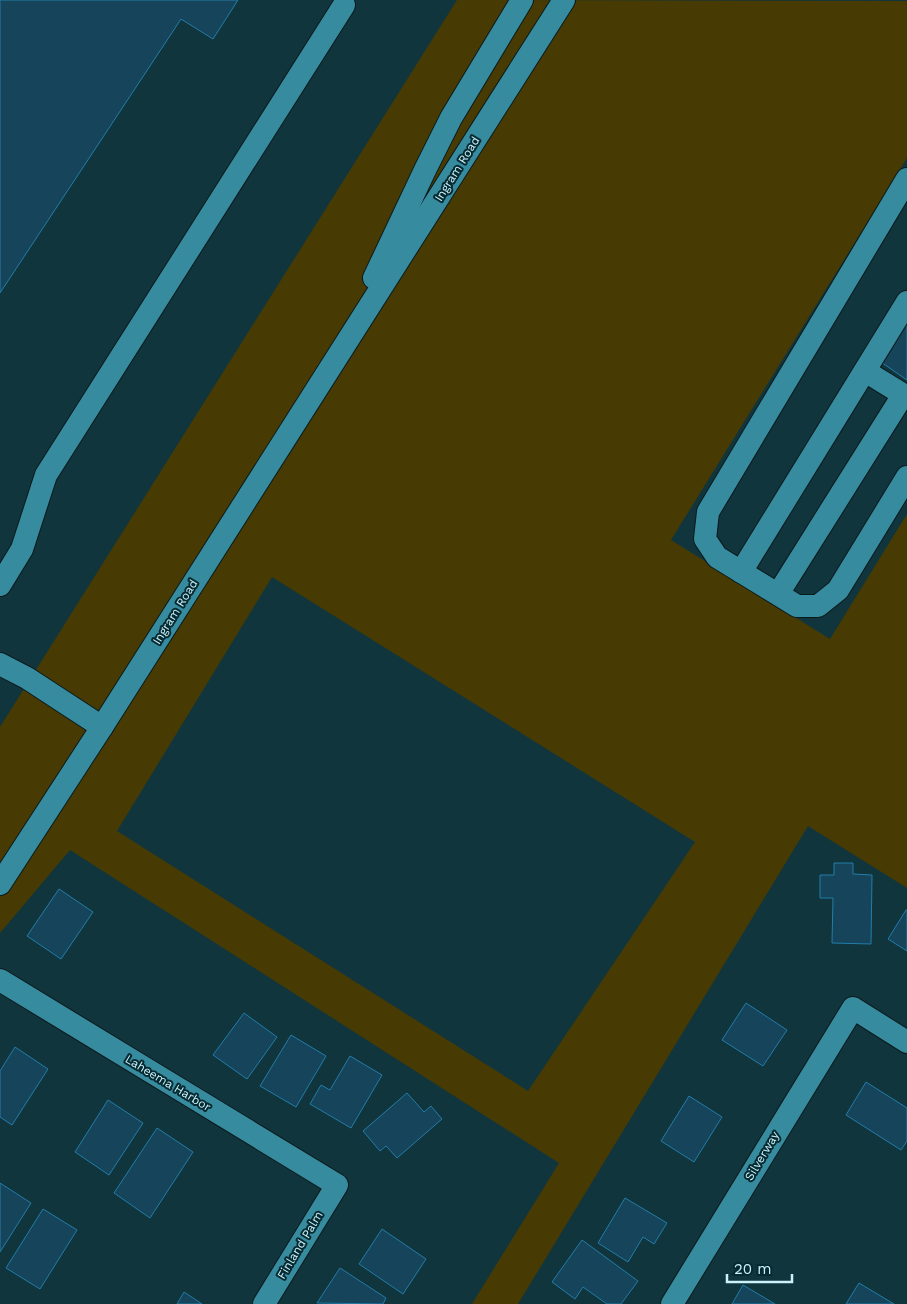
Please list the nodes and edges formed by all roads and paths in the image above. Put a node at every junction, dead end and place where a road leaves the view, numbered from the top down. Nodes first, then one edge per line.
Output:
1 (522, 0) edge
2 (564, 0) edge
3 (343, 2) edge
4 (907, 179) edge
5 (907, 302) edge
6 (349, 338) junction
7 (865, 371) junction
8 (905, 396) edge
9 (907, 477) edge
10 (741, 572) junction
11 (0, 585) edge
12 (778, 594) junction
13 (0, 664) edge
14 (102, 727) junction
15 (0, 884) edge
16 (0, 980) edge
17 (907, 1042) edge
18 (337, 1185) joint
19 (264, 1304) edge
20 (672, 1304) edge

1 - 6 street, Ingram Road
2 - 6 street, Ingram Road
3 - 11 street
4 - 10 street
5 - 7 street
6 - 14 street, Ingram Road
7 - 8 street
7 - 10 street
8 - 12 street
9 - 12 street
10 - 12 street
13 - 14 street
14 - 15 street, Ingram Road
16 - 18 street, Laheema Harbor
17 - 20 street, Silverway
18 - 19 street, Finland Palm

